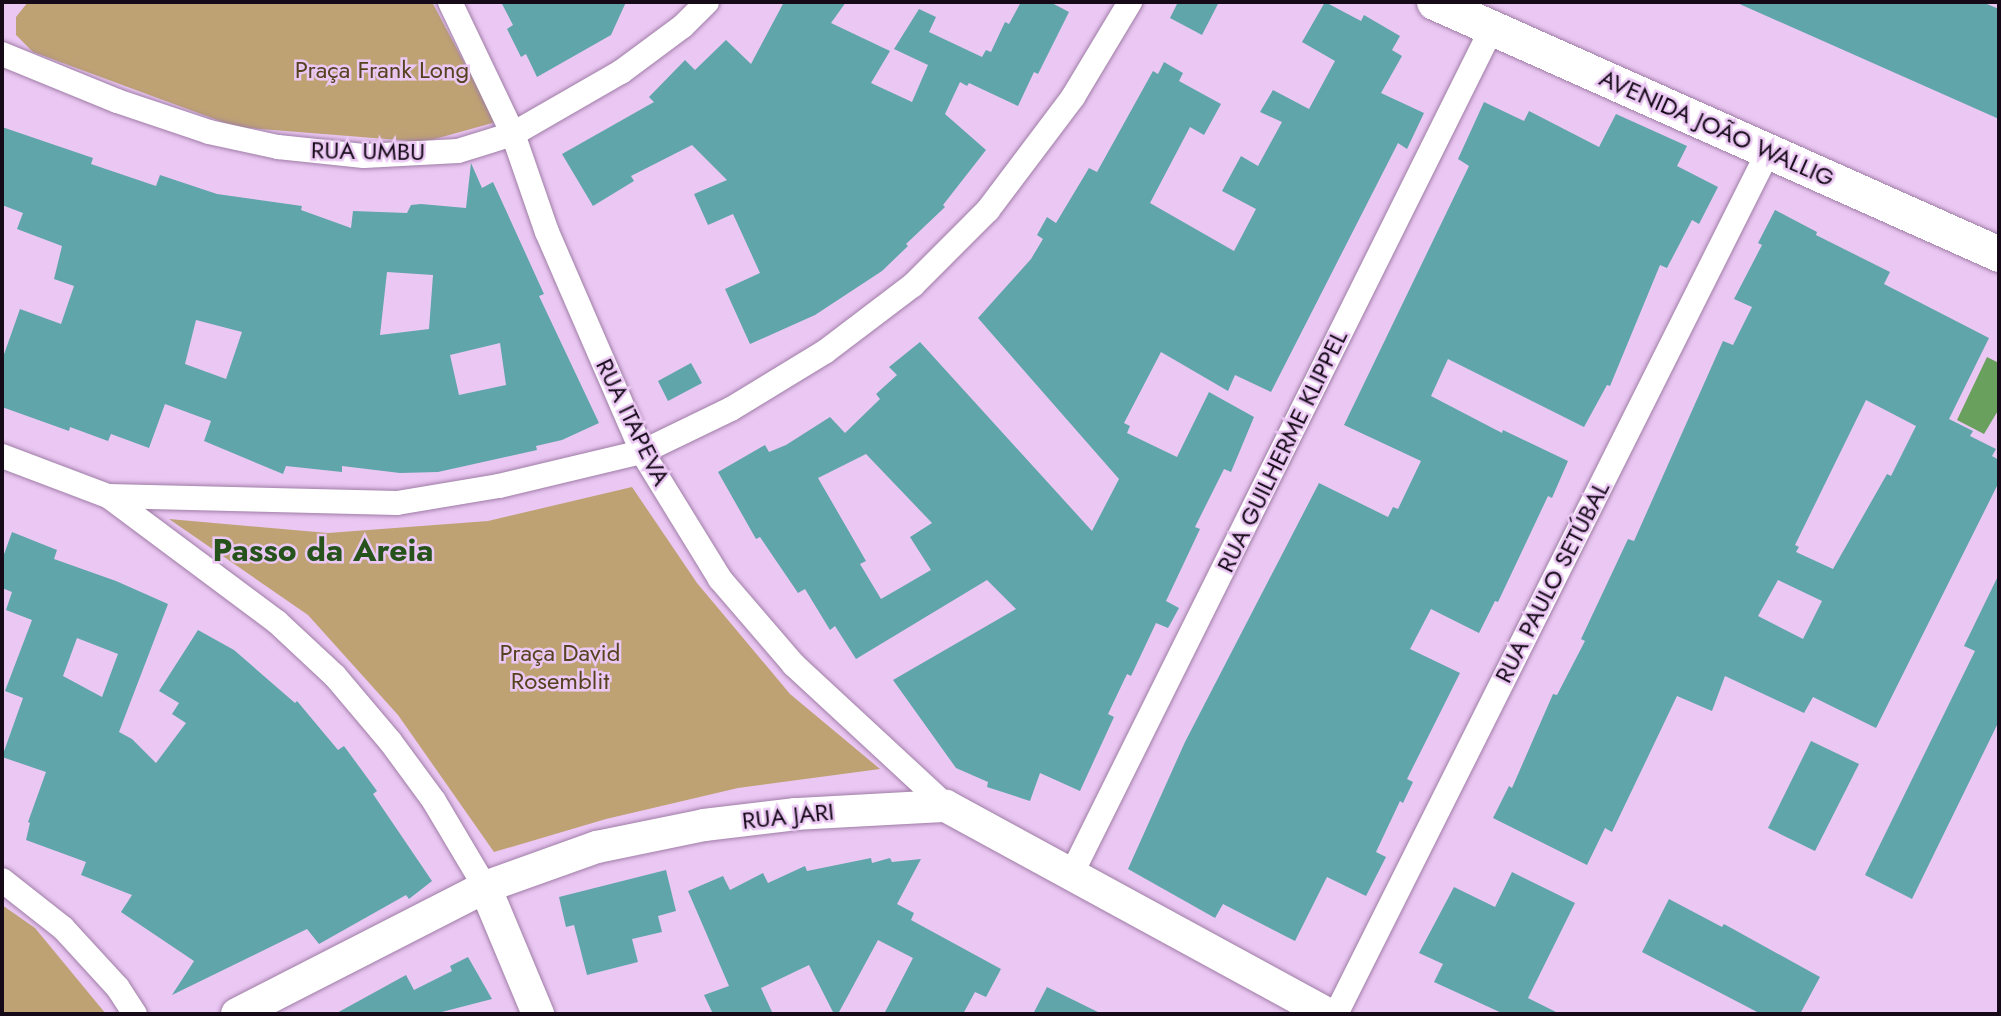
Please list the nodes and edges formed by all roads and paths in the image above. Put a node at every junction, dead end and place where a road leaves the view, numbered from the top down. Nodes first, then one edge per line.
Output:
1 (450, 2) edge
2 (707, 2) edge
3 (1130, 2) edge
4 (1434, 2) edge
5 (1492, 28) junction
6 (2, 54) edge
7 (513, 134) junction
8 (1769, 150) junction
9 (1999, 254) edge
10 (642, 452) junction
11 (2, 456) edge
12 (108, 496) junction
13 (946, 806) junction
14 (1071, 875) junction
15 (2, 880) edge
16 (485, 887) junction
17 (135, 1014) edge
18 (237, 1014) edge
19 (538, 1014) edge
20 (1327, 1014) edge
21 (1336, 1014) edge

1 - 7 street, RUA ITAPEVA
2 - 7 street, RUA UMBU
3 - 10 street
4 - 5 main road, AVENIDA JOÃO WALLIG
5 - 8 main road, AVENIDA JOÃO WALLIG
5 - 14 street, RUA GUILHERME KLIPPEL
6 - 7 street, RUA UMBU
7 - 10 street, RUA ITAPEVA
8 - 9 main road, AVENIDA JOÃO WALLIG
8 - 21 street, RUA PAULO SETÚBAL
10 - 12 street
10 - 13 street, RUA ITAPEVA
11 - 12 street
12 - 16 street
13 - 14 street
13 - 16 street, RUA JARI
14 - 20 street
15 - 17 street
16 - 18 street, RUA JARI
16 - 19 street

